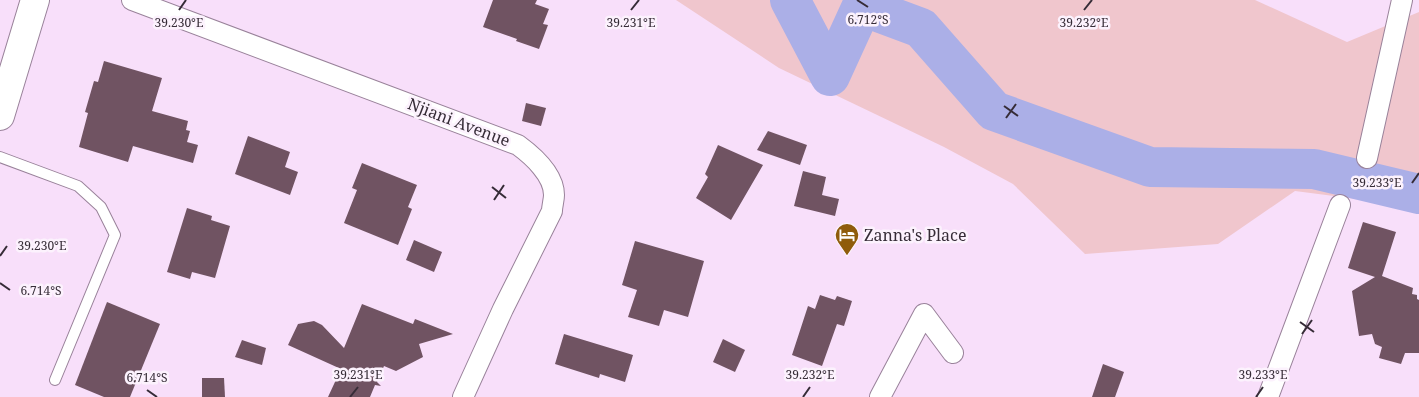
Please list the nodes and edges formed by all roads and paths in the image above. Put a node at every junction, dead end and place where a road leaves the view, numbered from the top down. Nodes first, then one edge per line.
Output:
1 (35, 0) edge
2 (132, 0) edge
3 (1402, 0) edge
4 (0, 116) edge
5 (0, 157) edge
6 (1367, 158) dead end
7 (1340, 205) dead end
8 (954, 353) dead end
9 (54, 380) dead end
10 (463, 397) edge
11 (880, 397) edge
12 (1268, 397) edge

1 - 4 main road
2 - 10 street, Njiani Avenue
3 - 6 street
5 - 9 lane
7 - 12 street
8 - 11 street

